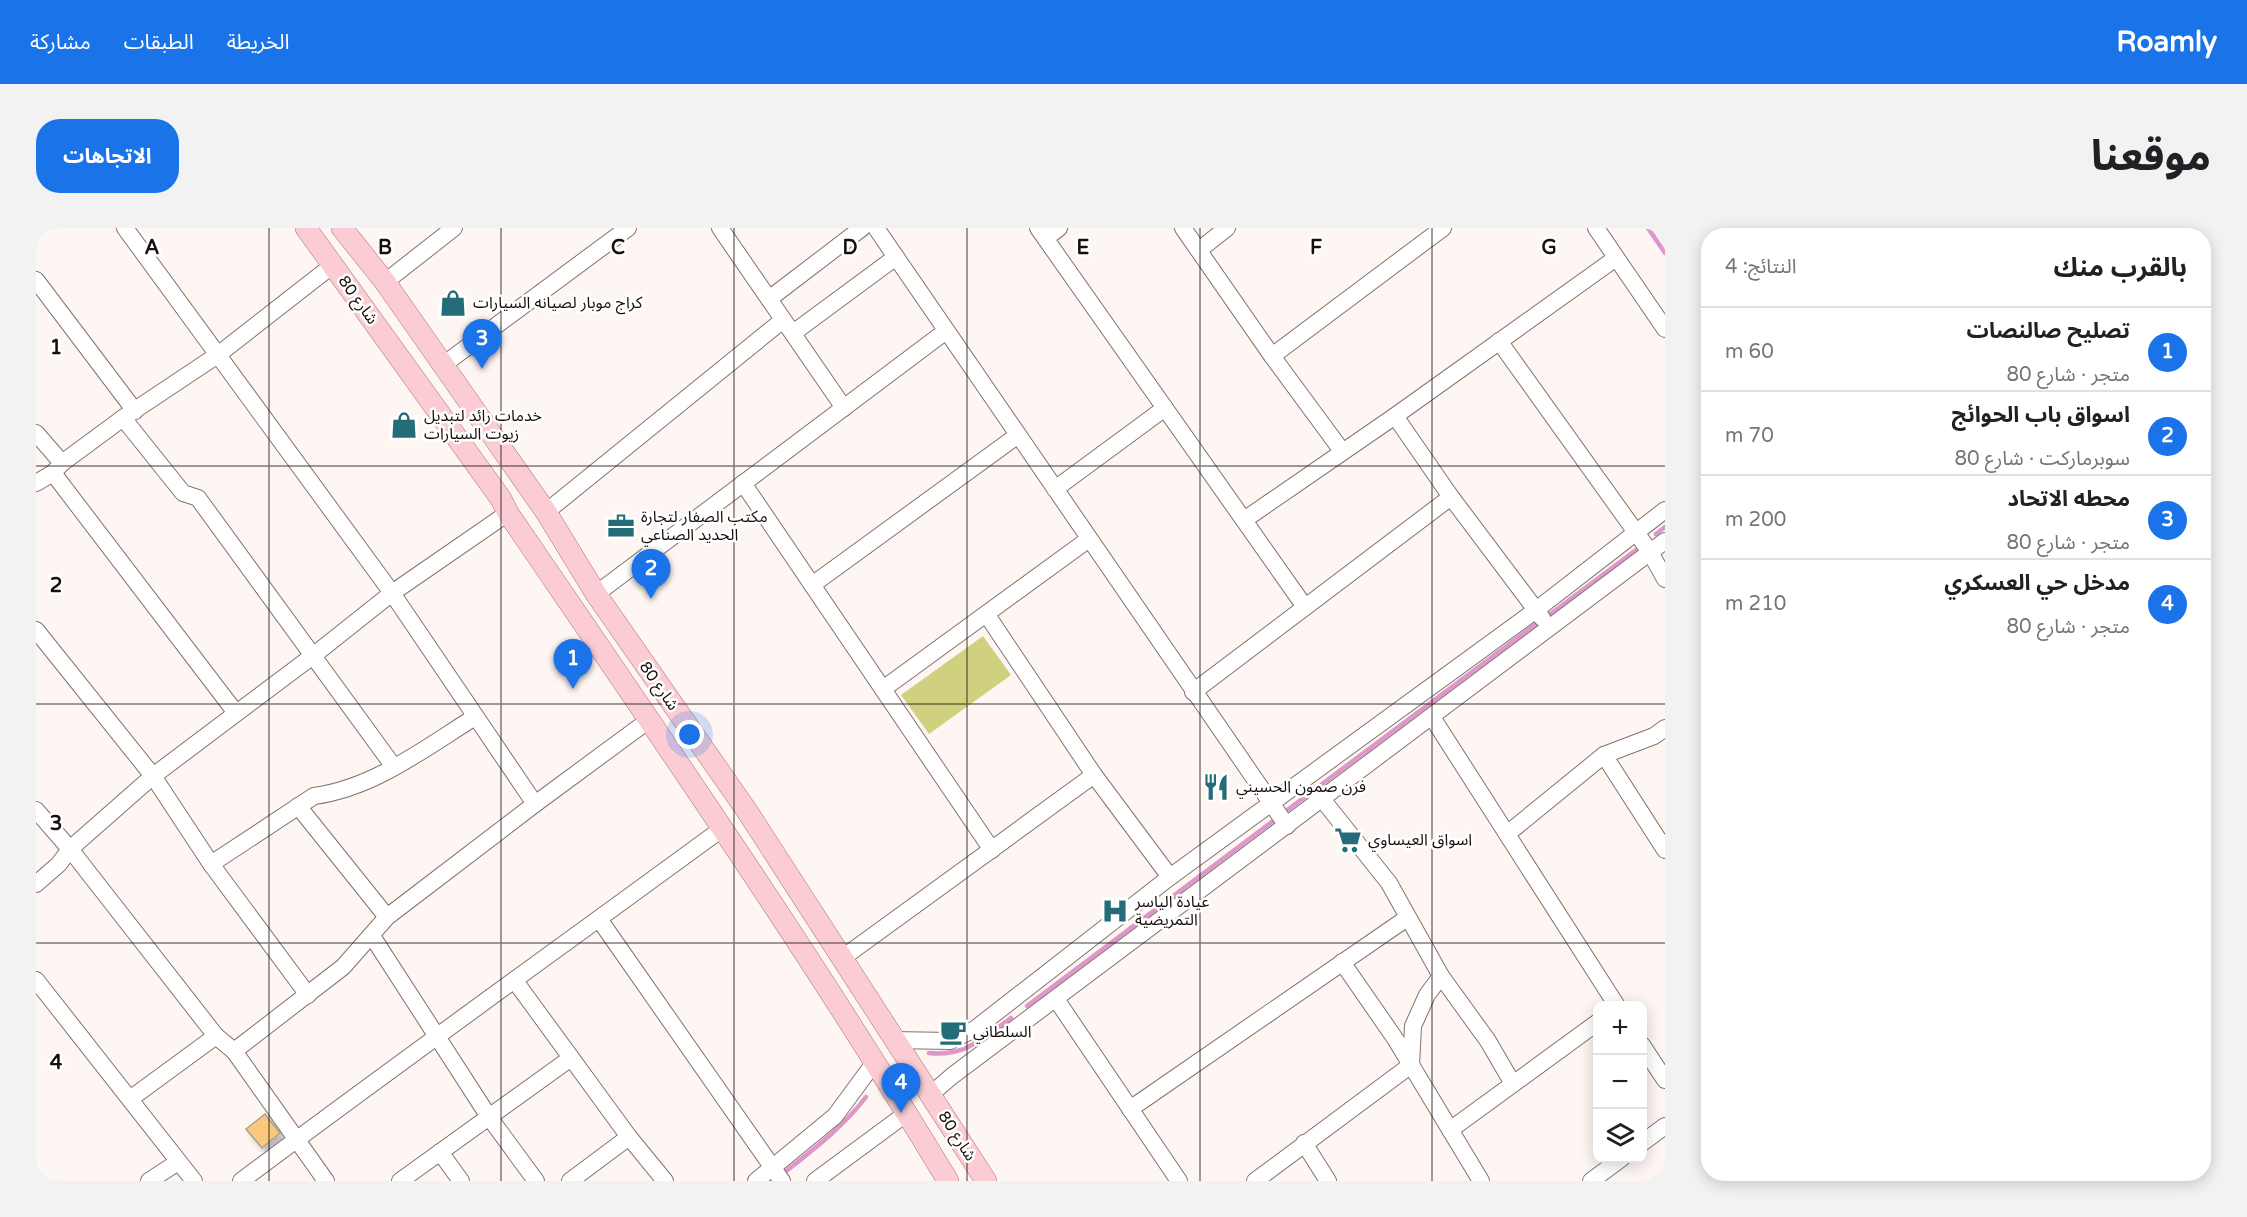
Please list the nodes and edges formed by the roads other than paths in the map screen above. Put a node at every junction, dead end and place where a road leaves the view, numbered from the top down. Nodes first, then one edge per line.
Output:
1 (125, 228) edge
2 (306, 228) edge
3 (342, 228) edge
4 (454, 228) edge
5 (628, 228) edge
6 (720, 228) edge
7 (861, 228) edge
8 (876, 228) edge
9 (1183, 228) edge
10 (1227, 228) edge
11 (1443, 228) edge
12 (1596, 228) edge
13 (1048, 231) edge
14 (1199, 250) junction
15 (896, 257) junction
16 (1616, 258) junction
17 (333, 265) junction
18 (36, 280) edge
19 (385, 282) junction
20 (769, 299) junction
21 (788, 327) junction
22 (1665, 329) edge
23 (946, 331) junction
24 (1499, 341) junction
25 (219, 354) junction
26 (1272, 356) junction
27 (443, 365) junction
28 (844, 408) junction
29 (1165, 408) junction
30 (129, 414) junction
31 (1395, 416) junction
32 (36, 433) edge
33 (1018, 435) junction
34 (1342, 451) junction
35 (57, 468) junction
36 (36, 483) edge
37 (743, 483) junction
38 (1055, 489) junction
39 (1451, 497) junction
40 (1665, 510) edge
41 (546, 512) junction
42 (508, 513) junction
43 (1244, 520) junction
44 (1636, 533) junction
45 (1089, 539) junction
46 (1665, 541) edge
47 (1650, 552) junction
48 (1665, 579) edge
49 (812, 585) junction
50 (392, 593) junction
51 (596, 594) junction
52 (1305, 607) junction
53 (1536, 610) junction
54 (987, 615) junction
55 (1550, 628) junction
56 (36, 630) edge
57 (314, 656) junction
58 (883, 689) junction
59 (1194, 692) junction
60 (236, 713) junction
61 (475, 717) junction
62 (1432, 717) junction
63 (649, 720) junction
64 (1665, 729) edge
65 (1604, 755) junction
66 (394, 767) junction
67 (1094, 775) junction
68 (153, 776) junction
69 (1322, 800) junction
70 (535, 804) junction
71 (1272, 804) junction
72 (298, 806) junction
73 (36, 810) edge
74 (1287, 826) junction
75 (723, 828) junction
76 (1507, 834) junction
77 (1663, 843) edge
78 (70, 849) junction
79 (992, 850) junction
80 (211, 864) junction
81 (1170, 877) junction
82 (36, 884) edge
83 (387, 917) junction
84 (1407, 918) junction
85 (599, 919) junction
86 (372, 936) junction
87 (841, 959) junction
88 (1342, 962) junction
89 (1441, 976) junction
90 (36, 980) edge
91 (515, 981) junction
92 (308, 995) junction
93 (1056, 999) junction
94 (1614, 1001) edge
95 (1010, 1002) junction
96 (1026, 1021) junction
97 (1593, 1026) edge
98 (437, 1035) junction
99 (216, 1036) junction
100 (894, 1040) junction
101 (234, 1051) junction
102 (1647, 1053) edge
103 (571, 1058) junction
104 (874, 1063) junction
105 (1411, 1065) junction
106 (1665, 1080) edge
107 (1513, 1084) junction
108 (930, 1095) junction
109 (130, 1099) junction
110 (1131, 1109) junction
111 (907, 1113) junction
112 (489, 1117) junction
113 (1665, 1126) edge
114 (1450, 1130) junction
115 (629, 1137) junction
116 (297, 1139) junction
117 (1647, 1139) edge
118 (1304, 1143) junction
119 (440, 1152) junction
120 (178, 1162) junction
121 (1615, 1163) edge
122 (777, 1174) edge
123 (149, 1181) edge
124 (194, 1181) edge
125 (241, 1181) edge
126 (326, 1181) edge
127 (400, 1181) edge
128 (461, 1181) edge
129 (536, 1181) edge
130 (570, 1181) edge
131 (665, 1181) edge
132 (756, 1181) edge
133 (815, 1181) edge
134 (948, 1181) edge
135 (986, 1181) edge
136 (1179, 1181) edge
137 (1255, 1181) edge
138 (1328, 1181) edge
139 (1481, 1181) edge
140 (1591, 1181) edge

1 - 25 street
2 - 17 main road, شارع 80
3 - 19 main road, شارع 80
4 - 19 street
5 - 27 street
6 - 20 street
7 - 20 street
8 - 15 street
9 - 14 street
10 - 14 street
11 - 26 street
12 - 16 street
13 - 29 street
14 - 26 street
15 - 21 street
15 - 23 street
16 - 22 street
16 - 24 street
17 - 25 street
17 - 42 main road, شارع 80
18 - 30 street
19 - 27 main road, شارع 80
20 - 21 street
21 - 28 street
21 - 41 street
23 - 28 street
23 - 33 street
24 - 31 street
24 - 44 street
25 - 30 street
25 - 50 street
26 - 34 street
27 - 41 main road, شارع 80
28 - 37 street
29 - 38 street
29 - 43 street
30 - 35 street
30 - 57 street
31 - 34 street
31 - 39 street
32 - 35 street
33 - 38 street
33 - 49 street
34 - 43 street
35 - 36 street
35 - 60 street
37 - 49 street
37 - 51 street
38 - 45 street
39 - 52 street
39 - 53 street
40 - 44 street
41 - 51 main road, شارع 80
42 - 50 street
42 - 63 main road, شارع 80
43 - 52 street
44 - 47 street
44 - 53 street
45 - 54 street
45 - 59 street
46 - 47 street
47 - 48 street
47 - 55 street
49 - 58 street
50 - 57 street
50 - 61 street
51 - 87 main road, شارع 80
52 - 59 street
53 - 55 street
53 - 71 street
54 - 58 street
54 - 67 street
55 - 62 street
56 - 68 street
57 - 60 street
57 - 66 street
58 - 79 street
59 - 71 street
60 - 68 street
61 - 66 street
61 - 70 street
62 - 69 street
62 - 76 street
63 - 70 street
63 - 75 main road, شارع 80
64 - 65 street
65 - 76 street
65 - 77 street
66 - 72 street
67 - 79 street
67 - 81 street
68 - 78 street
68 - 80 street
69 - 74 street
69 - 84 street
70 - 83 street
71 - 74 street
71 - 81 street
72 - 80 street
72 - 83 street
73 - 78 street
74 - 93 street
75 - 85 street
75 - 104 main road, شارع 80
76 - 94 street
78 - 82 street
78 - 99 street
79 - 87 street
80 - 92 street
81 - 95 street
83 - 86 street
84 - 88 street
84 - 89 street
85 - 91 street
85 - 122 street
86 - 92 street
86 - 98 street
87 - 100 main road, شارع 80
88 - 105 street
88 - 110 street
89 - 105 street
89 - 107 street
90 - 109 street
91 - 98 street
91 - 103 street
92 - 101 street
93 - 96 street
93 - 110 street
95 - 96 street
95 - 100 street
96 - 108 street
97 - 107 street
98 - 112 street
98 - 116 street
99 - 101 street
99 - 109 street
100 - 108 main road, شارع 80
101 - 116 street
102 - 106 street
103 - 112 street
103 - 115 street
104 - 111 main road, شارع 80
104 - 122 street
105 - 114 street
105 - 118 street
107 - 114 street
108 - 135 main road, شارع 80
109 - 120 street
110 - 136 street
111 - 133 street
111 - 134 main road, شارع 80
112 - 119 street
112 - 129 street
113 - 117 street
114 - 139 street
115 - 130 street
115 - 131 street
116 - 125 street
116 - 126 street
118 - 137 street
118 - 138 street
119 - 127 street
119 - 128 street
120 - 123 street
120 - 124 street
121 - 140 street
122 - 132 street

